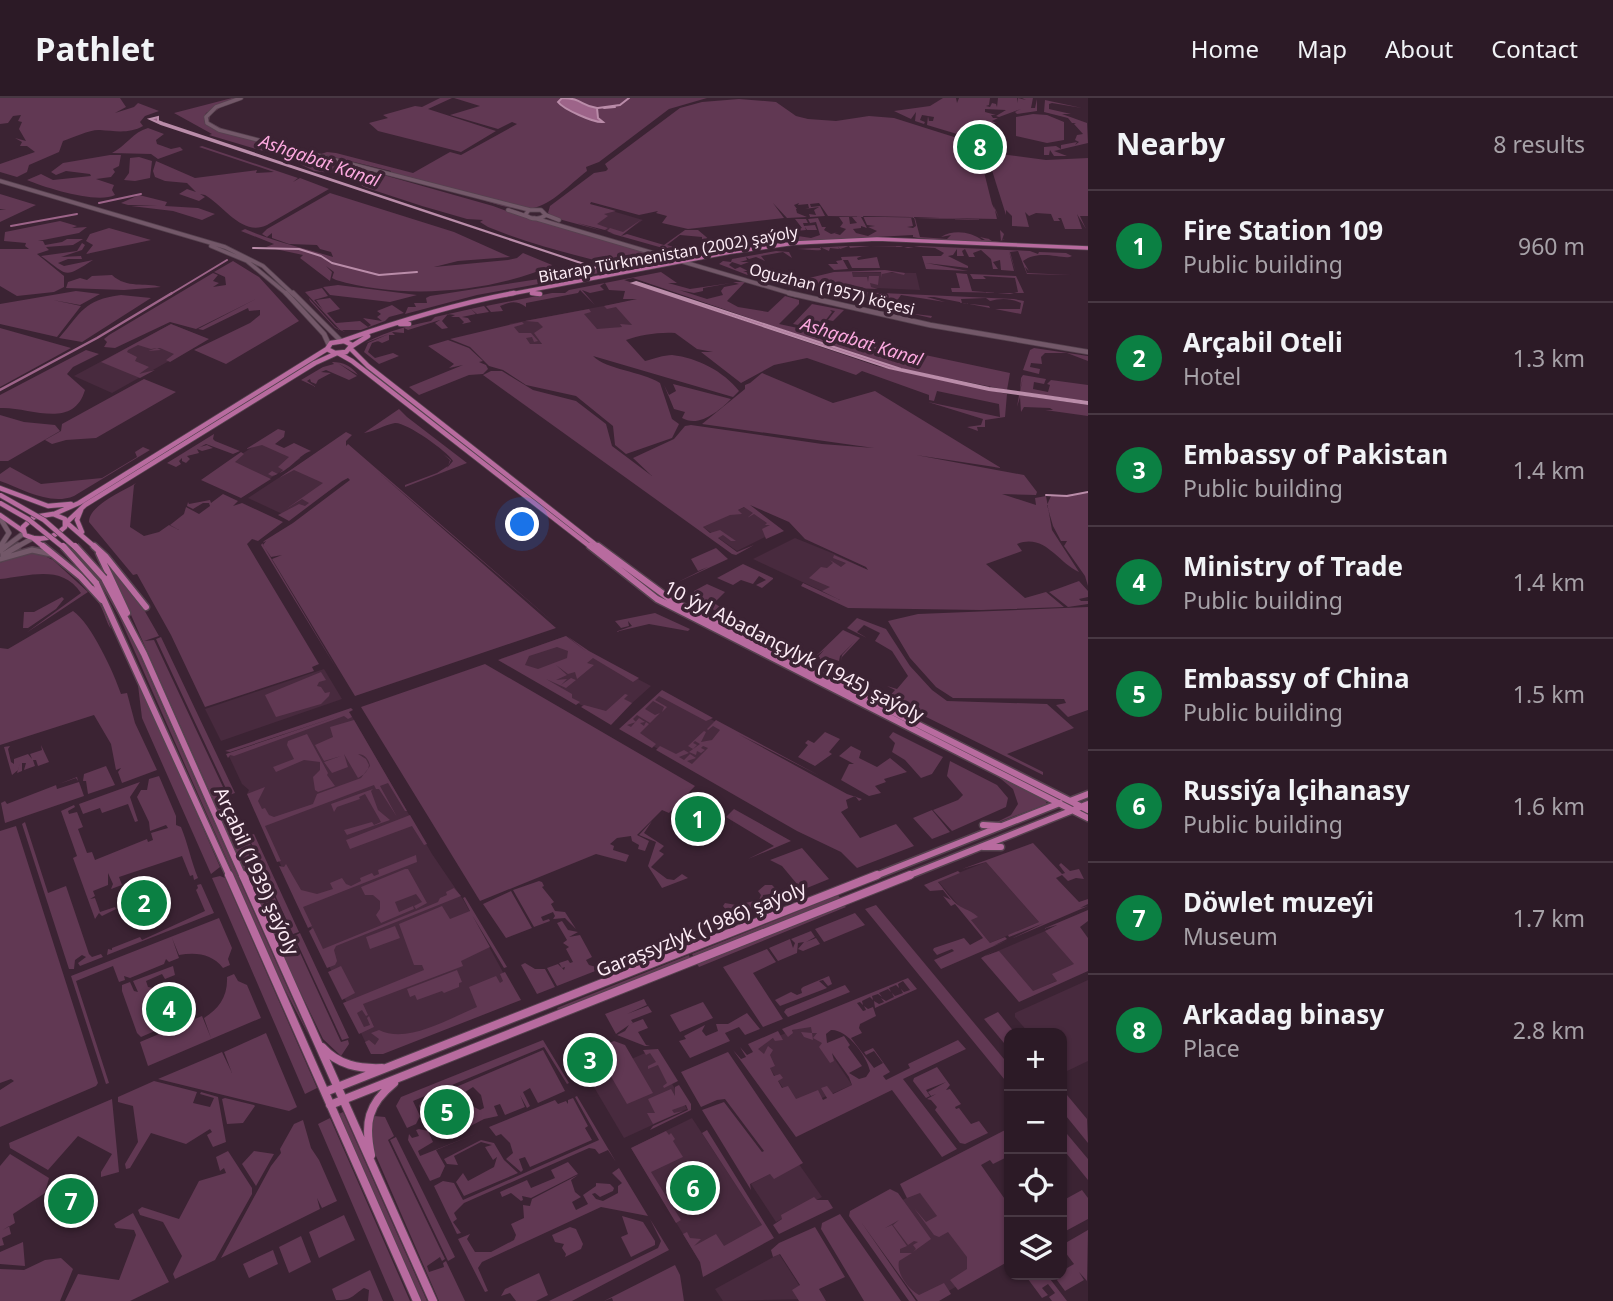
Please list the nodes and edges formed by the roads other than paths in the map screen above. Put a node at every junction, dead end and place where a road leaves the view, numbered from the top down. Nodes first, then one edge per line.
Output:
1 (241, 98) edge
2 (408, 181) junction
3 (0, 183) edge
4 (89, 209) junction
5 (530, 210) junction
6 (546, 215) junction
7 (531, 218) junction
8 (1088, 250) edge
9 (692, 261) junction
10 (660, 269) junction
11 (668, 270) dead end
12 (614, 271) dead end
13 (642, 271) junction
14 (622, 272) junction
15 (532, 290) junction
16 (540, 295) dead end
17 (842, 305) junction
18 (834, 306) dead end
19 (416, 312) dead end
20 (424, 313) junction
21 (400, 324) junction
22 (408, 324) dead end
23 (953, 328) junction
24 (988, 330) dead end
25 (990, 336) junction
26 (341, 341) junction
27 (328, 347) junction
28 (351, 347) junction
29 (1088, 351) edge
30 (337, 353) junction
31 (365, 365) junction
32 (303, 366) junction
33 (316, 367) dead end
34 (352, 367) dead end
35 (278, 376) dead end
36 (290, 378) junction
37 (383, 378) junction
38 (393, 380) dead end
39 (257, 403) dead end
40 (247, 405) junction
41 (439, 422) junction
42 (425, 424) dead end
43 (139, 466) junction
44 (124, 469) dead end
45 (100, 484) dead end
46 (0, 488) edge
47 (116, 490) dead end
48 (9, 491) junction
49 (99, 494) junction
50 (0, 495) edge
51 (0, 503) edge
52 (53, 514) junction
53 (0, 517) edge
54 (67, 523) junction
55 (23, 532) junction
56 (33, 539) junction
57 (87, 539) junction
58 (94, 545) junction
59 (610, 548) dead end
60 (0, 553) edge
61 (56, 555) junction
62 (611, 556) junction
63 (592, 557) dead end
64 (604, 559) junction
65 (624, 571) junction
66 (639, 572) dead end
67 (622, 581) dead end
68 (106, 603) junction
69 (146, 607) dead end
70 (699, 609) dead end
71 (700, 619) junction
72 (685, 621) dead end
73 (131, 626) junction
74 (740, 629) dead end
75 (725, 631) junction
76 (729, 643) dead end
77 (963, 740) dead end
78 (966, 753) junction
79 (950, 755) dead end
80 (1001, 766) junction
81 (1014, 766) dead end
82 (988, 768) junction
83 (995, 778) dead end
84 (1088, 794) edge
85 (1070, 801) junction
86 (1060, 803) junction
87 (1086, 807) edge
88 (1072, 810) junction
89 (1088, 818) edge
90 (984, 825) dead end
91 (1002, 826) junction
92 (1023, 830) junction
93 (1018, 840) dead end
94 (1001, 847) dead end
95 (978, 848) junction
96 (314, 1036) junction
97 (364, 1060) dead end
98 (353, 1066) junction
99 (394, 1067) junction
100 (399, 1079) junction
101 (337, 1087) junction
102 (325, 1092) junction
103 (343, 1100) junction
104 (331, 1105) junction
105 (372, 1164) junction
106 (417, 1301) edge
107 (433, 1301) edge

1 - 2 main road, Oguzhan (1957) köçesi
2 - 5 main road, Oguzhan (1957) köçesi
2 - 7 main road, Oguzhan (1957) köçesi
3 - 4 main road
4 - 26 main road
4 - 27 main road
5 - 6 main road, Oguzhan (1957) köçesi
5 - 7 main road
6 - 7 main road
6 - 9 main road, Oguzhan (1957) köçesi
7 - 9 main road, Oguzhan (1957) köçesi
8 - 9 main road, Bitarap Türkmenistan (2002) şaýoly
9 - 10 main road, Bitarap Türkmenistan (2002) şaýoly
9 - 13 main road, Bitarap Türkmenistan (2002) şaýoly
9 - 17 main road, Oguzhan (1957) köçesi
9 - 23 main road, Oguzhan (1957) köçesi
10 - 11 main road
10 - 13 main road, Bitarap Türkmenistan (2002) şaýoly
12 - 14 main road
13 - 14 main road, Bitarap Türkmenistan (2002) şaýoly
13 - 15 main road, Bitarap Türkmenistan (2002) şaýoly
14 - 15 main road, Bitarap Türkmenistan (2002) şaýoly
15 - 16 main road
15 - 20 main road, Bitarap Türkmenistan (2002) şaýoly
15 - 21 main road, Bitarap Türkmenistan (2002) şaýoly
17 - 18 main road
17 - 23 main road, Oguzhan (1957) köçesi
19 - 20 main road
20 - 26 main road, Bitarap Türkmenistan (2002) şaýoly
21 - 22 main road
21 - 28 main road, Bitarap Türkmenistan (2002) şaýoly
23 - 25 main road, Oguzhan (1957) köçesi
24 - 25 main road
25 - 29 main road, Oguzhan (1957) köçesi
26 - 27 main road, Bitarap Türkmenistan (2002) şaýoly
26 - 28 main road, 10 ýyl Abadançylyk (1945) şaýoly
27 - 30 main road, 10 ýyl Abadançylyk (1945) şaýoly
27 - 32 main road
28 - 30 main road, Bitarap Türkmenistan (2002) şaýoly
28 - 31 main road, 10 ýyl Abadançylyk (1945) şaýoly
30 - 31 main road, 10 ýyl Abadançylyk (1945) şaýoly
30 - 32 main road
31 - 34 main road
31 - 37 main road, 10 ýyl Abadançylyk (1945) şaýoly
31 - 41 main road, 10 ýyl Abadançylyk (1945) şaýoly
32 - 33 main road
32 - 36 main road
35 - 36 main road
36 - 40 main road
36 - 43 main road
37 - 38 main road
37 - 41 main road, 10 ýyl Abadançylyk (1945) şaýoly
39 - 40 main road
40 - 49 main road
41 - 42 main road
41 - 62 main road, 10 ýyl Abadançylyk (1945) şaýoly
41 - 64 main road, 10 ýyl Abadançylyk (1945) şaýoly
43 - 44 main road
43 - 49 main road
45 - 49 main road
46 - 48 main road
47 - 49 main road
48 - 49 main road
48 - 52 main road
49 - 52 main road
49 - 54 main road
49 - 57 main road
50 - 73 main road, Arçabil (1939) şaýoly, bridge
51 - 68 main road, Arçabil (1939) şaýoly, bridge
52 - 54 main road
52 - 55 main road
53 - 55 main road
53 - 60 main road
54 - 56 main road
54 - 57 main road
55 - 56 main road
55 - 60 main road
56 - 60 main road
56 - 61 main road
57 - 58 main road
58 - 69 main road
58 - 73 main road
59 - 62 main road
60 - 61 main road
61 - 68 main road
62 - 65 main road, 10 ýyl Abadançylyk (1945) şaýoly
63 - 64 main road
64 - 65 main road, 10 ýyl Abadançylyk (1945) şaýoly
65 - 66 main road
65 - 67 main road
65 - 71 main road, 10 ýyl Abadançylyk (1945) şaýoly
68 - 102 main road, Arçabil (1939) şaýoly
70 - 71 main road
71 - 72 main road
71 - 75 main road, 10 ýyl Abadançylyk (1945) şaýoly
73 - 96 main road, Arçabil (1939) şaýoly
74 - 75 main road
75 - 76 main road
75 - 78 main road, 10 ýyl Abadançylyk (1945) şaýoly
77 - 78 main road
78 - 79 main road
78 - 80 main road, 10 ýyl Abadançylyk (1945) şaýoly
78 - 82 main road, 10 ýyl Abadançylyk (1945) şaýoly
80 - 81 main road
80 - 85 main road, 10 ýyl Abadançylyk (1945) şaýoly
82 - 83 main road
82 - 86 main road, 10 ýyl Abadançylyk (1945) şaýoly
84 - 85 main road, Garaşsyzlyk (1986) şaýoly
85 - 86 main road, Garaşsyzlyk (1986) şaýoly
85 - 87 main road, 10 ýyl Abadançylyk (1945) şaýoly
86 - 88 main road, 10 ýyl Abadançylyk (1945) şaýoly
86 - 91 main road, Garaşsyzlyk (1986) şaýoly
87 - 88 main road, Garaşsyzlyk (1986) şaýoly
88 - 89 main road, 10 ýyl Abadançylyk (1945) şaýoly
88 - 92 main road, Garaşsyzlyk (1986) şaýoly
90 - 91 main road
91 - 99 main road, Garaşsyzlyk (1986) şaýoly
92 - 93 main road
92 - 95 main road, Garaşsyzlyk (1986) şaýoly
94 - 95 main road
95 - 100 main road, Garaşsyzlyk (1986) şaýoly
96 - 98 main road
96 - 101 main road, Arçabil (1939) şaýoly
97 - 98 main road
98 - 99 main road
99 - 101 main road, Garaşsyzlyk (1986) şaýoly
100 - 103 main road, Garaşsyzlyk (1986) şaýoly
100 - 105 main road
101 - 102 main road, Garaşsyzlyk (1986) şaýoly
101 - 103 main road, Arçabil (1939) şaýoly
102 - 104 main road, Arçabil (1939) şaýoly
103 - 104 main road, Garaşsyzlyk (1986) şaýoly
103 - 105 main road, Arçabil (1939) şaýoly
104 - 106 main road, Arçabil (1939) şaýoly
105 - 107 main road, Arçabil (1939) şaýoly

